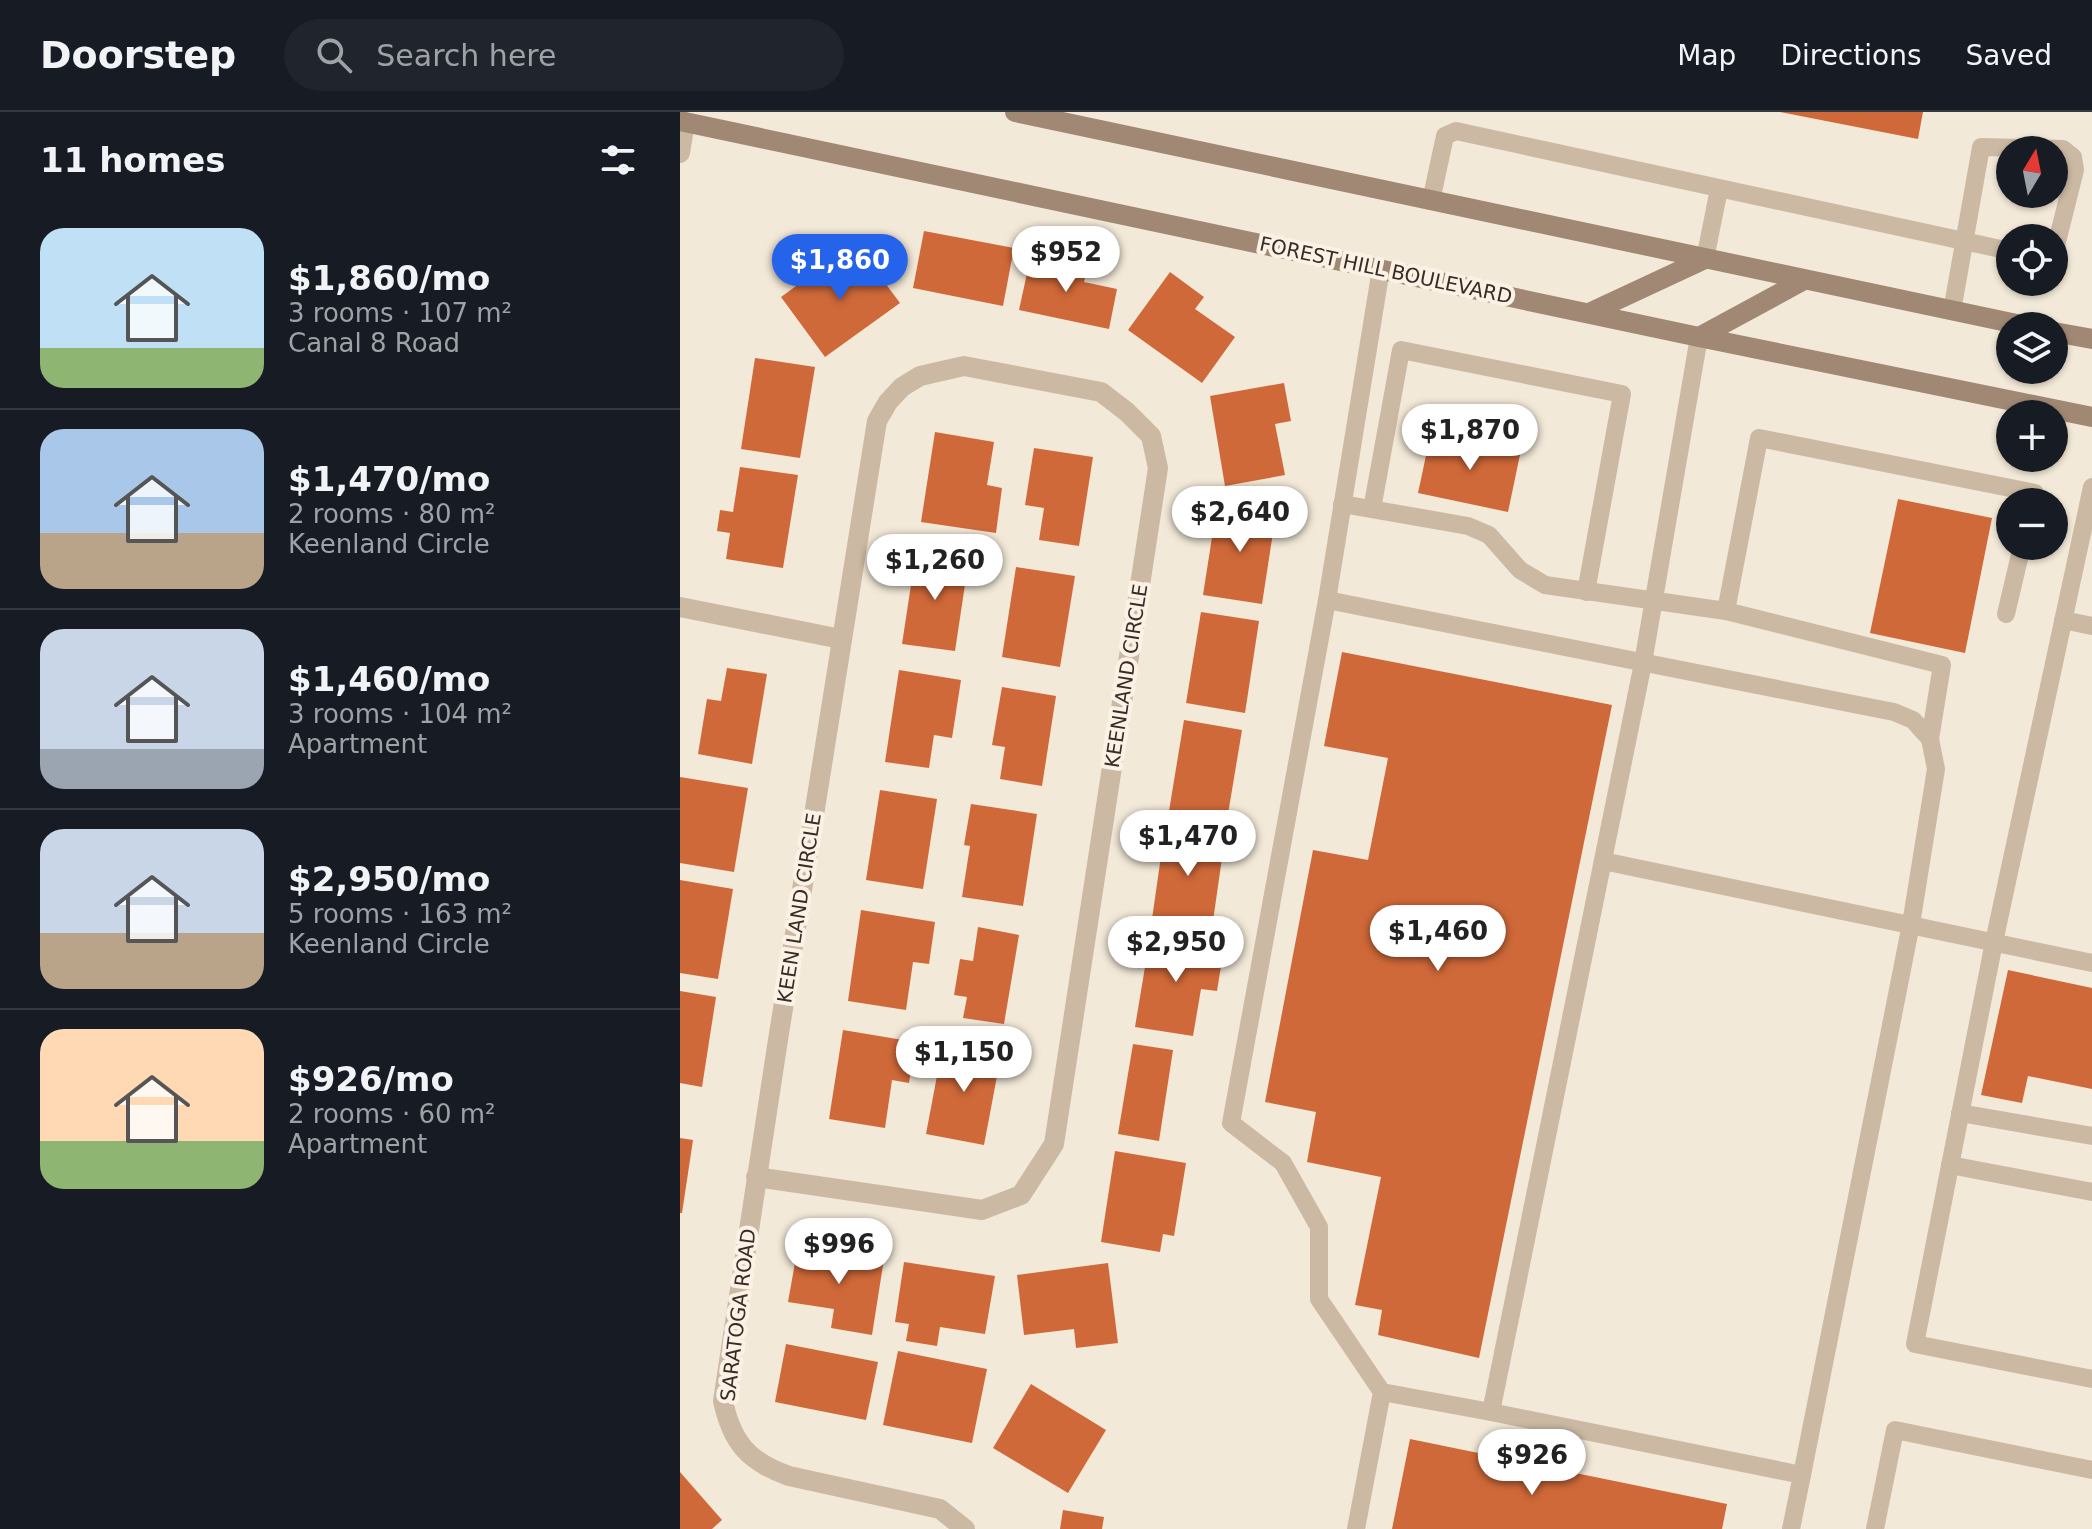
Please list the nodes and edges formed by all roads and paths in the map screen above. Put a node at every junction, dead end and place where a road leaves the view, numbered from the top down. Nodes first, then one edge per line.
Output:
1 (705, 112) edge
2 (1015, 112) edge
3 (683, 122) edge
4 (680, 153) edge
5 (1719, 189) junction
6 (1431, 201) junction
7 (2062, 224) edge
8 (1965, 242) junction
9 (1996, 248) edge
10 (1705, 259) junction
11 (1381, 269) junction
12 (1804, 280) junction
13 (1952, 311) junction
14 (1589, 313) junction
15 (1996, 320) edge
16 (2068, 335) edge
17 (1699, 337) junction
18 (2092, 339) edge
19 (902, 387) joint
20 (2092, 417) edge
21 (2092, 487) edge
22 (2010, 488) edge
23 (1342, 504) junction
24 (1372, 509) junction
25 (2019, 560) edge
26 (1586, 592) junction
27 (1327, 600) junction
28 (1653, 602) junction
29 (680, 607) edge
30 (1726, 611) junction
31 (2006, 614) dead end
32 (2063, 620) junction
33 (2092, 626) edge
34 (841, 639) junction
35 (1643, 663) junction
36 (1930, 739) junction
37 (1603, 861) junction
38 (1911, 924) junction
39 (1994, 942) junction
40 (2092, 963) edge
41 (1960, 1113) junction
42 (2092, 1136) edge
43 (1950, 1165) junction
44 (756, 1177) junction
45 (2092, 1192) edge
46 (2092, 1379) edge
47 (1382, 1392) junction
48 (1491, 1412) junction
49 (2092, 1470) edge
50 (1802, 1475) junction
51 (965, 1529) edge
52 (1356, 1529) edge
53 (1791, 1529) edge
54 (1875, 1529) edge

1 - 3 main road
2 - 6 main road
3 - 4 street
3 - 11 main road, FOREST HILL BOULEVARD
5 - 6 lane
5 - 8 lane
5 - 10 lane
6 - 10 main road
7 - 8 lane
8 - 9 lane
8 - 13 lane
10 - 12 main road
10 - 14 main road
11 - 14 main road, FOREST HILL BOULEVARD
11 - 23 lane
12 - 13 main road
12 - 17 main road
13 - 15 main road
14 - 17 main road, FOREST HILL BOULEVARD
16 - 18 main road
17 - 20 main road, FOREST HILL BOULEVARD
17 - 28 lane
19 - 34 street, KEEN LAND CIRCLE
19 - 44 street, KEENLAND CIRCLE
21 - 32 lane
22 - 30 lane
23 - 24 lane
23 - 27 lane
24 - 26 lane
24 - 26 lane
25 - 31 lane
26 - 28 lane
27 - 35 lane
27 - 47 lane
28 - 30 lane
28 - 35 lane
29 - 34 street
30 - 36 lane
32 - 33 lane
32 - 39 lane
34 - 44 street, KEEN LAND CIRCLE
35 - 36 lane
35 - 37 lane
36 - 38 lane
37 - 38 lane
37 - 48 lane
38 - 39 lane
38 - 50 lane
39 - 40 lane
39 - 41 lane
41 - 42 lane
41 - 43 lane
43 - 45 lane
43 - 46 lane
44 - 51 street, SARATOGA ROAD
47 - 48 lane
47 - 52 lane
48 - 50 lane
49 - 54 lane
50 - 53 lane

